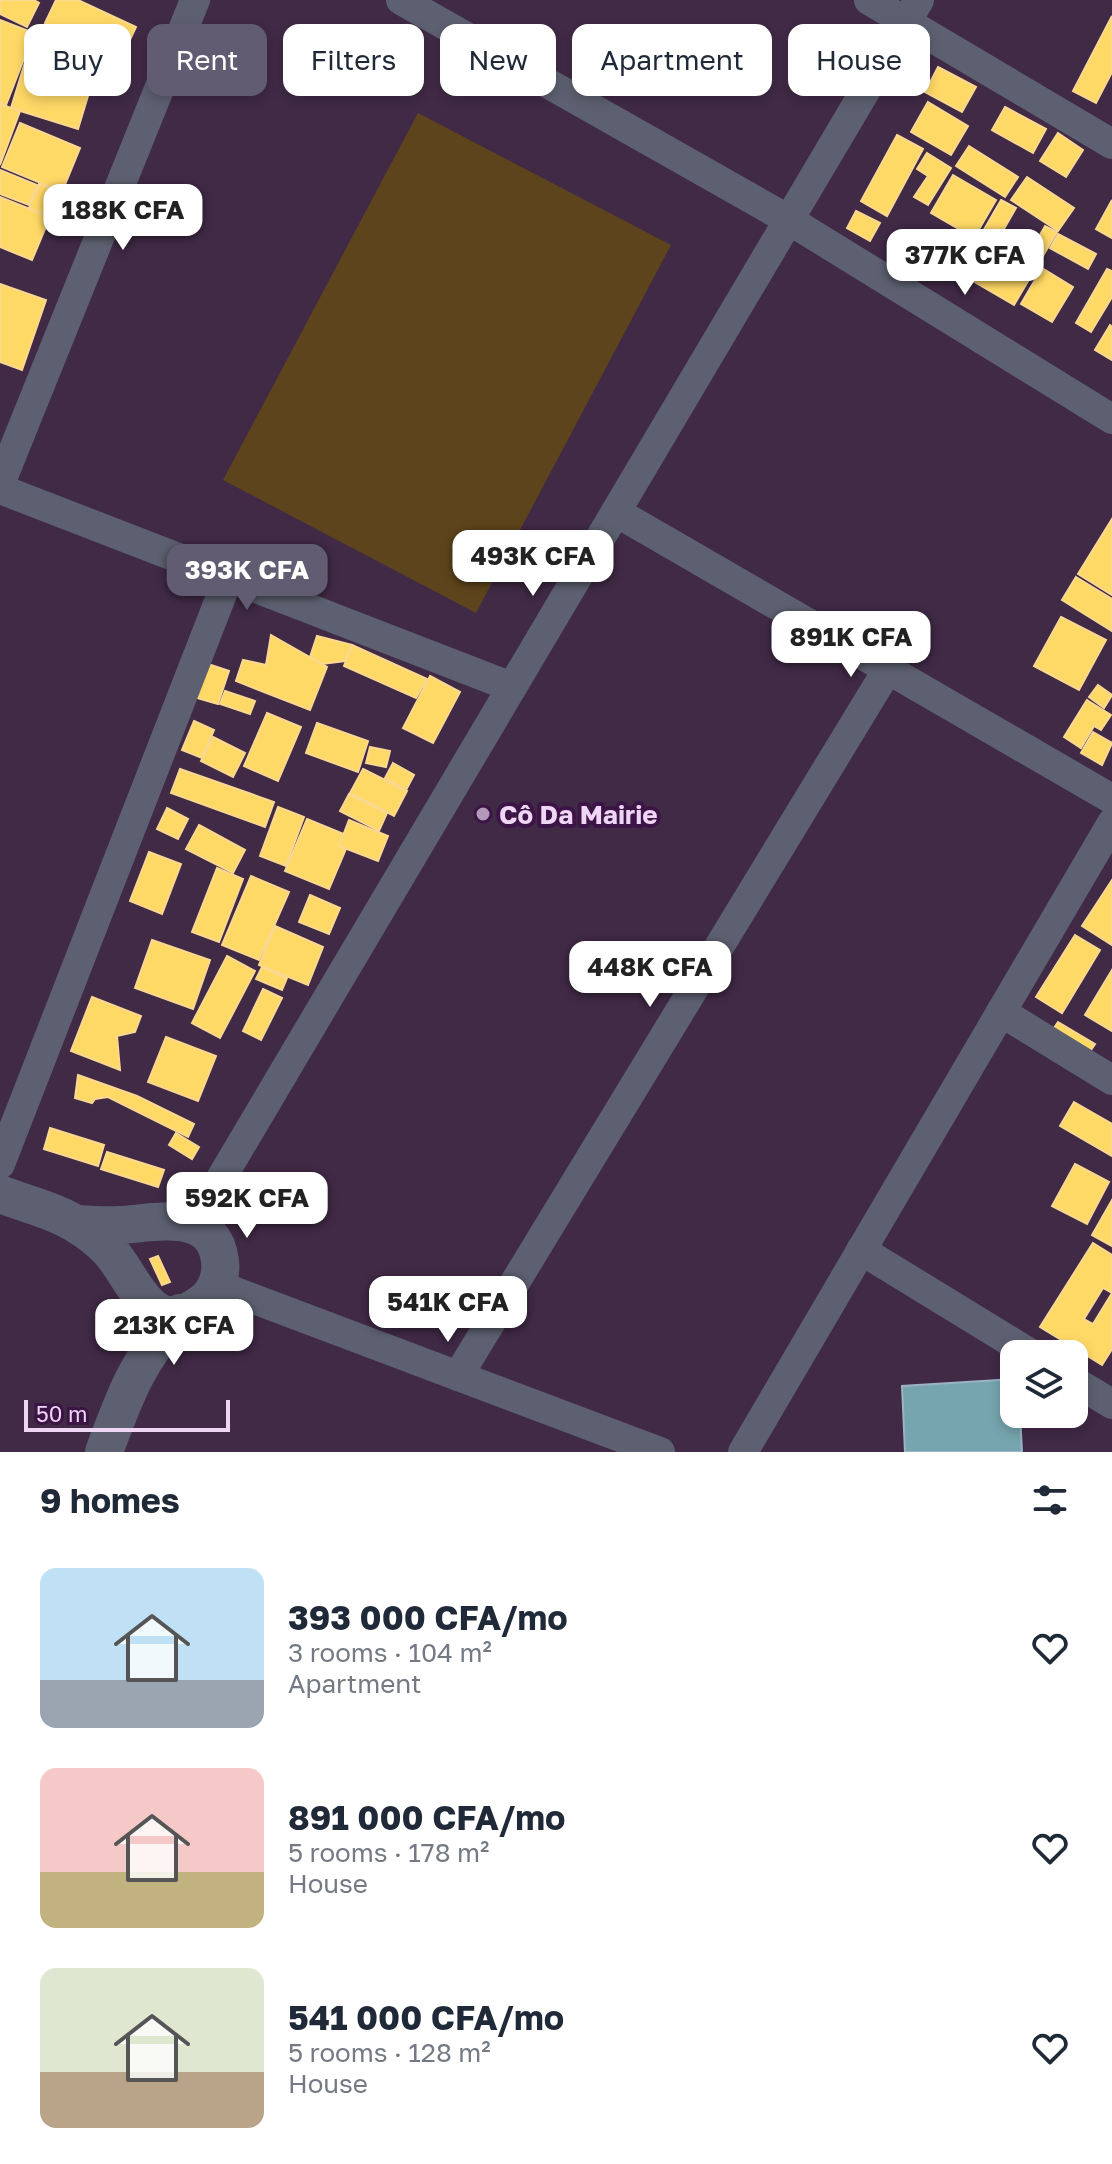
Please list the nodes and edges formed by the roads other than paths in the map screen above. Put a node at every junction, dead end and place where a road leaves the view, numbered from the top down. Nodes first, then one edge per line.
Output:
1 (195, 0) edge
2 (401, 0) edge
3 (869, 0) edge
4 (912, 11) edge
5 (1112, 144) edge
6 (789, 220) junction
7 (1112, 419) edge
8 (0, 486) edge
9 (616, 512) junction
10 (229, 576) junction
11 (888, 669) junction
12 (512, 687) junction
13 (1112, 799) edge
14 (1112, 823) edge
15 (1001, 1012) junction
16 (1112, 1080) edge
17 (0, 1164) edge
18 (0, 1194) edge
19 (185, 1222) junction
20 (77, 1224) junction
21 (861, 1250) junction
22 (217, 1285) junction
23 (132, 1286) junction
24 (180, 1313) junction
25 (1008, 1340) edge
26 (458, 1376) junction
27 (1088, 1389) edge
28 (127, 1392) junction
29 (1112, 1404) edge
30 (104, 1452) edge
31 (660, 1452) edge
32 (743, 1452) edge

1 - 8 street
2 - 6 street
3 - 4 street
4 - 5 street
4 - 6 street
6 - 7 street
6 - 9 street
8 - 10 street
9 - 11 street
9 - 12 street
10 - 12 street
10 - 17 street
11 - 13 street
11 - 26 street
12 - 19 street
14 - 15 street
15 - 16 street
15 - 21 street
18 - 20 street
19 - 20 street
19 - 22 street
19 - 23 street
20 - 23 street
21 - 25 street
21 - 32 street
22 - 24 street
22 - 26 street
23 - 24 street
23 - 28 street
24 - 28 street
26 - 31 street
27 - 29 street
28 - 30 street

